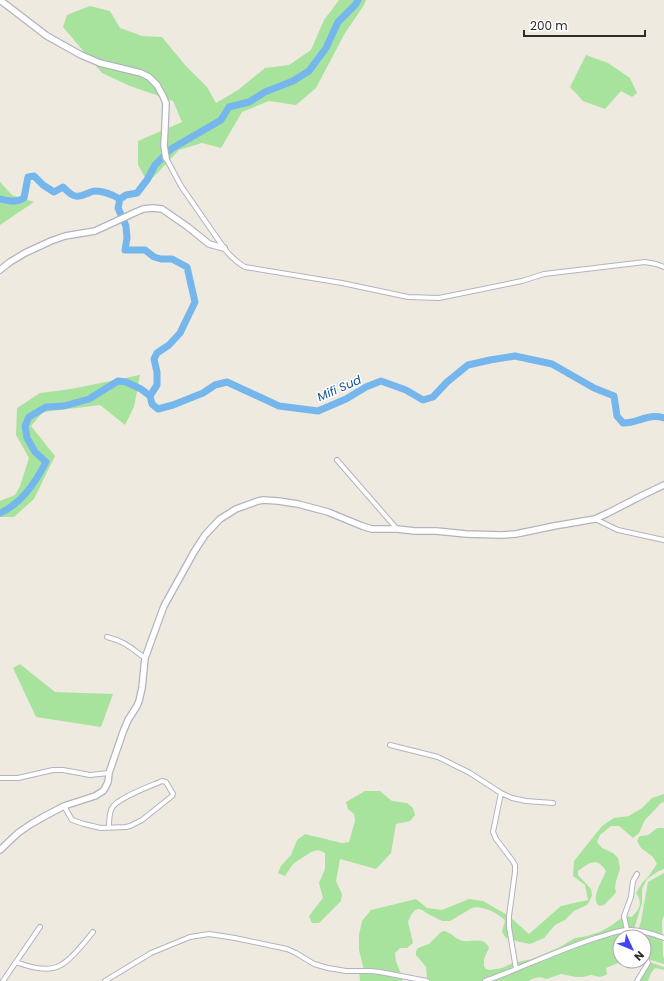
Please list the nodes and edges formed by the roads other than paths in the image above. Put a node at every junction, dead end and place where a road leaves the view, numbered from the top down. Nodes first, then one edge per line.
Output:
1 (0, 0) edge
2 (166, 158) joint
3 (224, 248) junction
4 (664, 268) edge
5 (0, 270) edge
6 (337, 460) dead end
7 (664, 485) edge
8 (595, 518) junction
9 (397, 529) junction
10 (664, 540) edge
11 (107, 637) dead end
12 (145, 658) junction
13 (390, 745) dead end
14 (110, 773) junction
15 (0, 778) edge
16 (501, 793) junction
17 (553, 803) dead end
18 (64, 806) junction
19 (109, 827) junction
20 (0, 850) edge
21 (637, 874) dead end
22 (40, 926) dead end
23 (629, 929) edge
24 (94, 932) dead end
25 (612, 933) edge
26 (652, 934) edge
27 (664, 938) edge
28 (16, 962) junction
29 (516, 969) junction
30 (644, 969) edge
31 (3, 981) edge
32 (105, 981) edge
33 (427, 981) edge
34 (485, 981) edge
35 (637, 981) edge

1 - 2 street
2 - 3 street
3 - 4 street
3 - 5 street
6 - 9 street
7 - 8 street
8 - 9 street
8 - 10 street
9 - 12 street
11 - 12 street
12 - 14 street
13 - 16 street
14 - 15 street
14 - 18 street
16 - 17 street
16 - 29 street
18 - 19 street
18 - 20 street
19 - 19 street
21 - 23 street
22 - 28 street
24 - 28 street
25 - 29 street
26 - 27 street
28 - 31 street
29 - 34 street
30 - 35 street
32 - 33 street

